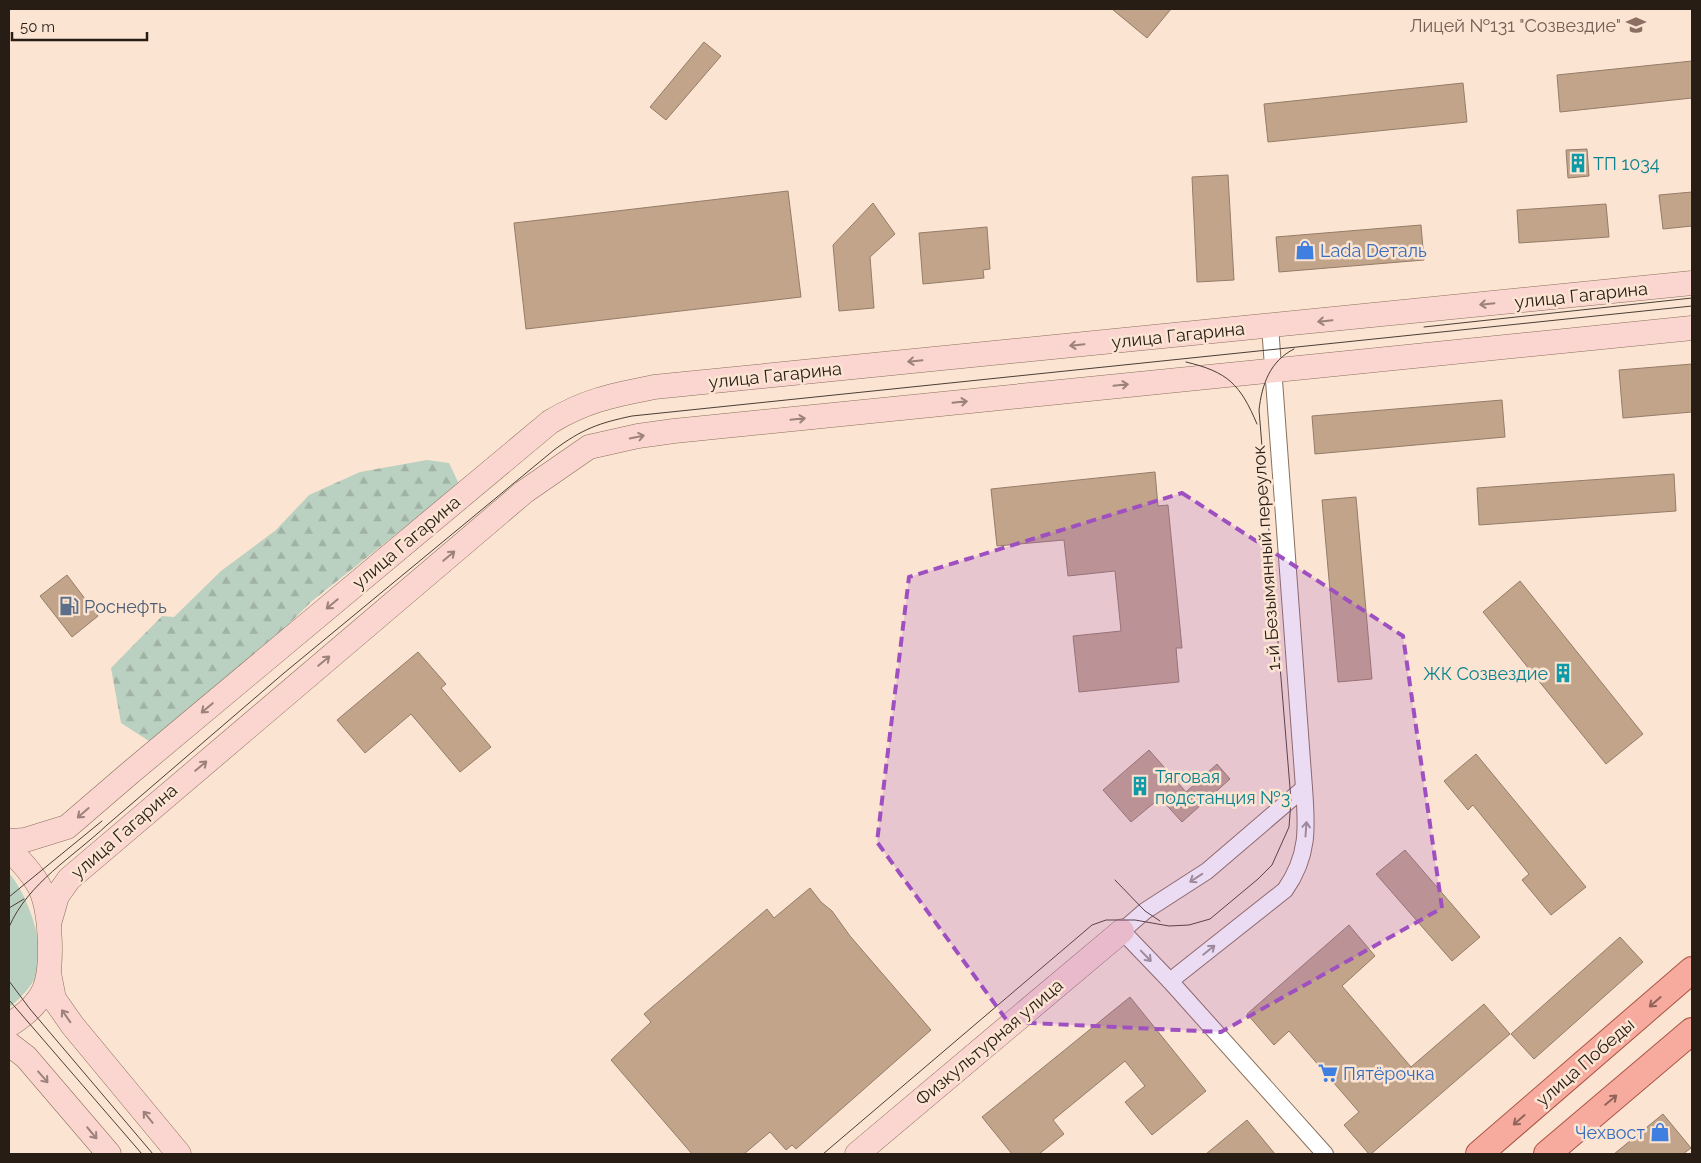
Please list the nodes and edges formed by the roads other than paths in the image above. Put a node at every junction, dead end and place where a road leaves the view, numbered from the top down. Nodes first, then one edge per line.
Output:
1 (1692, 283) edge
2 (1270, 326) junction
3 (1692, 328) edge
4 (1272, 370) junction
5 (1304, 788) junction
6 (9, 840) edge
7 (9, 849) edge
8 (49, 924) junction
9 (1122, 931) junction
10 (1692, 970) edge
11 (49, 973) junction
12 (1170, 981) junction
13 (9, 1025) edge
14 (1692, 1031) edge
15 (9, 1044) edge
16 (109, 1154) edge
17 (179, 1154) edge
18 (857, 1154) edge
19 (1324, 1154) edge
20 (1478, 1154) edge
21 (1547, 1154) edge

1 -> 2 main road, улица Гагарина
2 - 4 street, 1-й Безымянный переулок
2 -> 6 main road, улица Гагарина
3 - 4 main road, улица Гагарина
4 - 5 street, 1-й Безымянный переулок
8 -> 4 main road, улица Гагарина
5 -> 9 street
12 -> 5 street, 1-й Безымянный переулок
7 - 8 main road
8 - 11 main road
9 -> 12 street
9 - 18 main road, Физкультурная улица
10 -> 20 main road, улица Победы
11 - 13 main road
17 -> 11 main road
12 - 19 street
21 -> 14 main road
15 -> 16 main road

